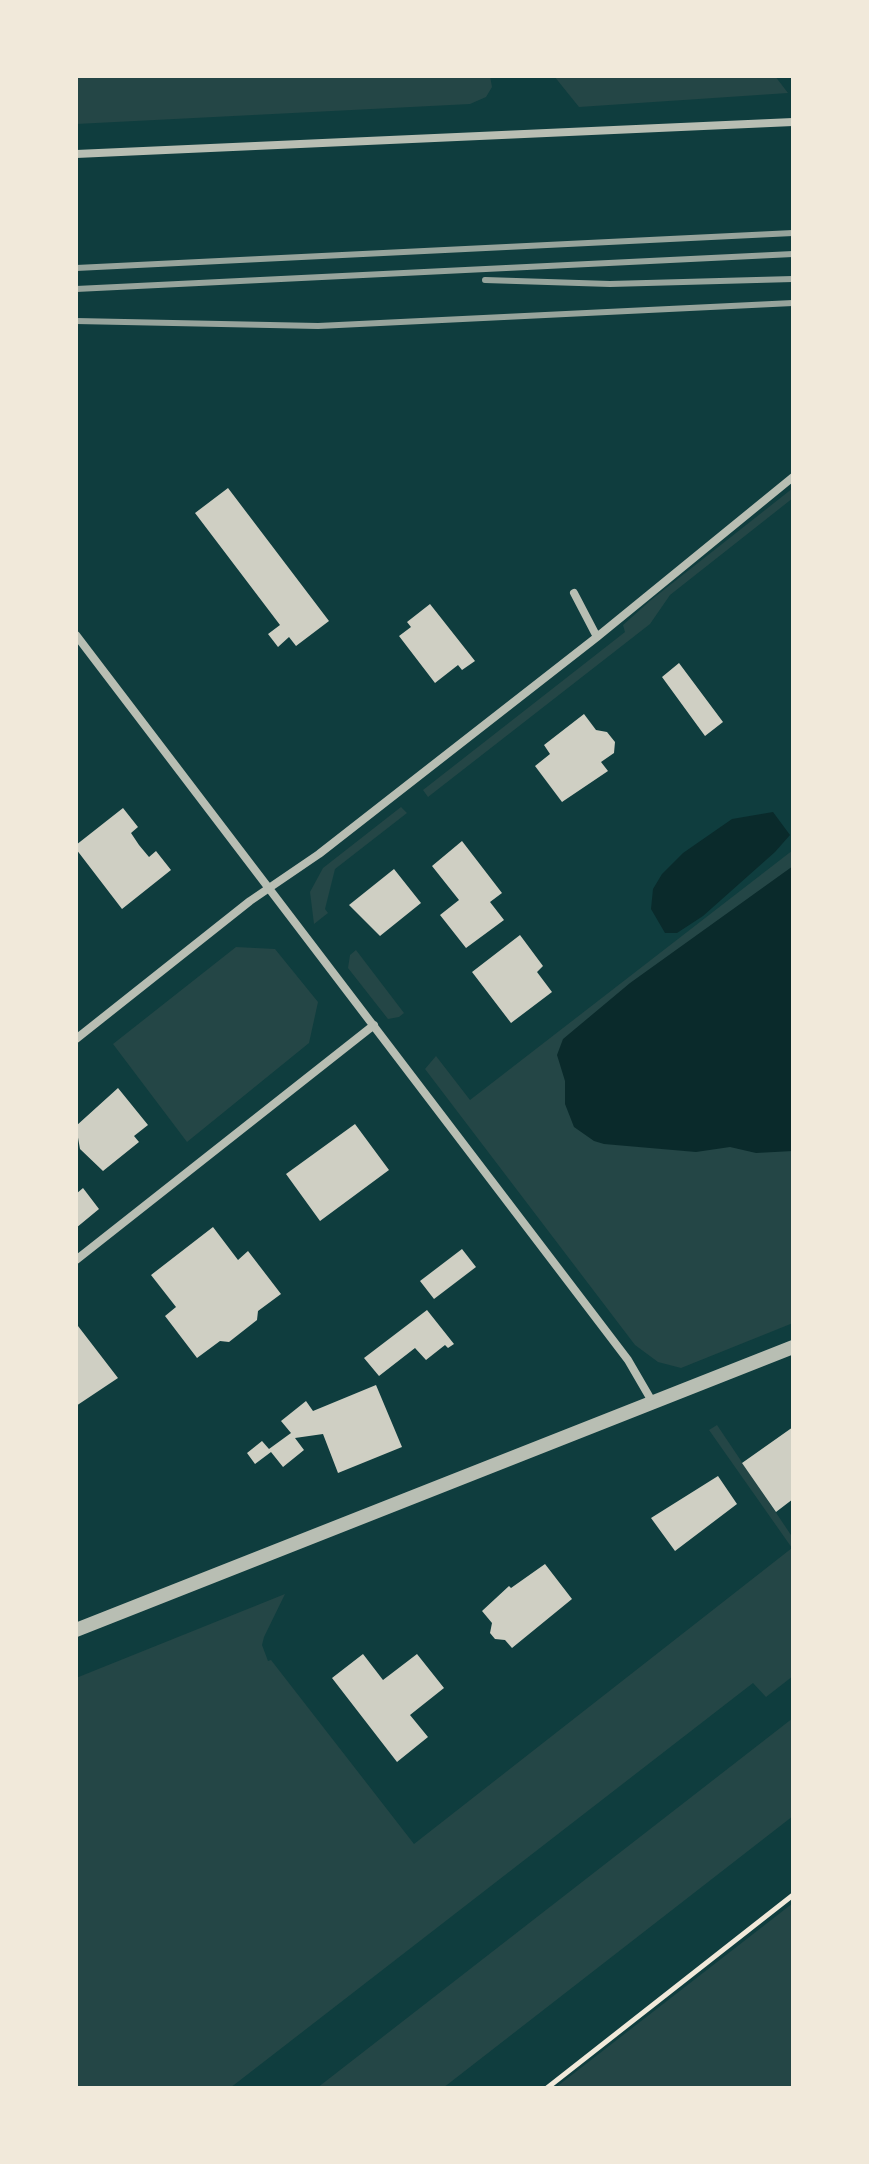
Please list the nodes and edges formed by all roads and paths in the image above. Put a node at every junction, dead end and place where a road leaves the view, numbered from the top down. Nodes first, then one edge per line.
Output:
1 (793, 122) edge
2 (76, 154) edge
3 (793, 477) edge
4 (574, 593) dead end
5 (76, 635) edge
6 (597, 637) junction
7 (270, 887) junction
8 (374, 1025) junction
9 (76, 1039) edge
10 (76, 1260) edge
11 (793, 1347) edge
12 (653, 1403) junction
13 (76, 1630) edge
14 (793, 1895) edge
15 (547, 2088) edge

1 - 2 street
3 - 6 street
4 - 6 street
5 - 7 street
6 - 7 street
7 - 8 street
7 - 9 street
8 - 10 street
8 - 12 street
11 - 12 street
12 - 13 street
14 - 15 path

